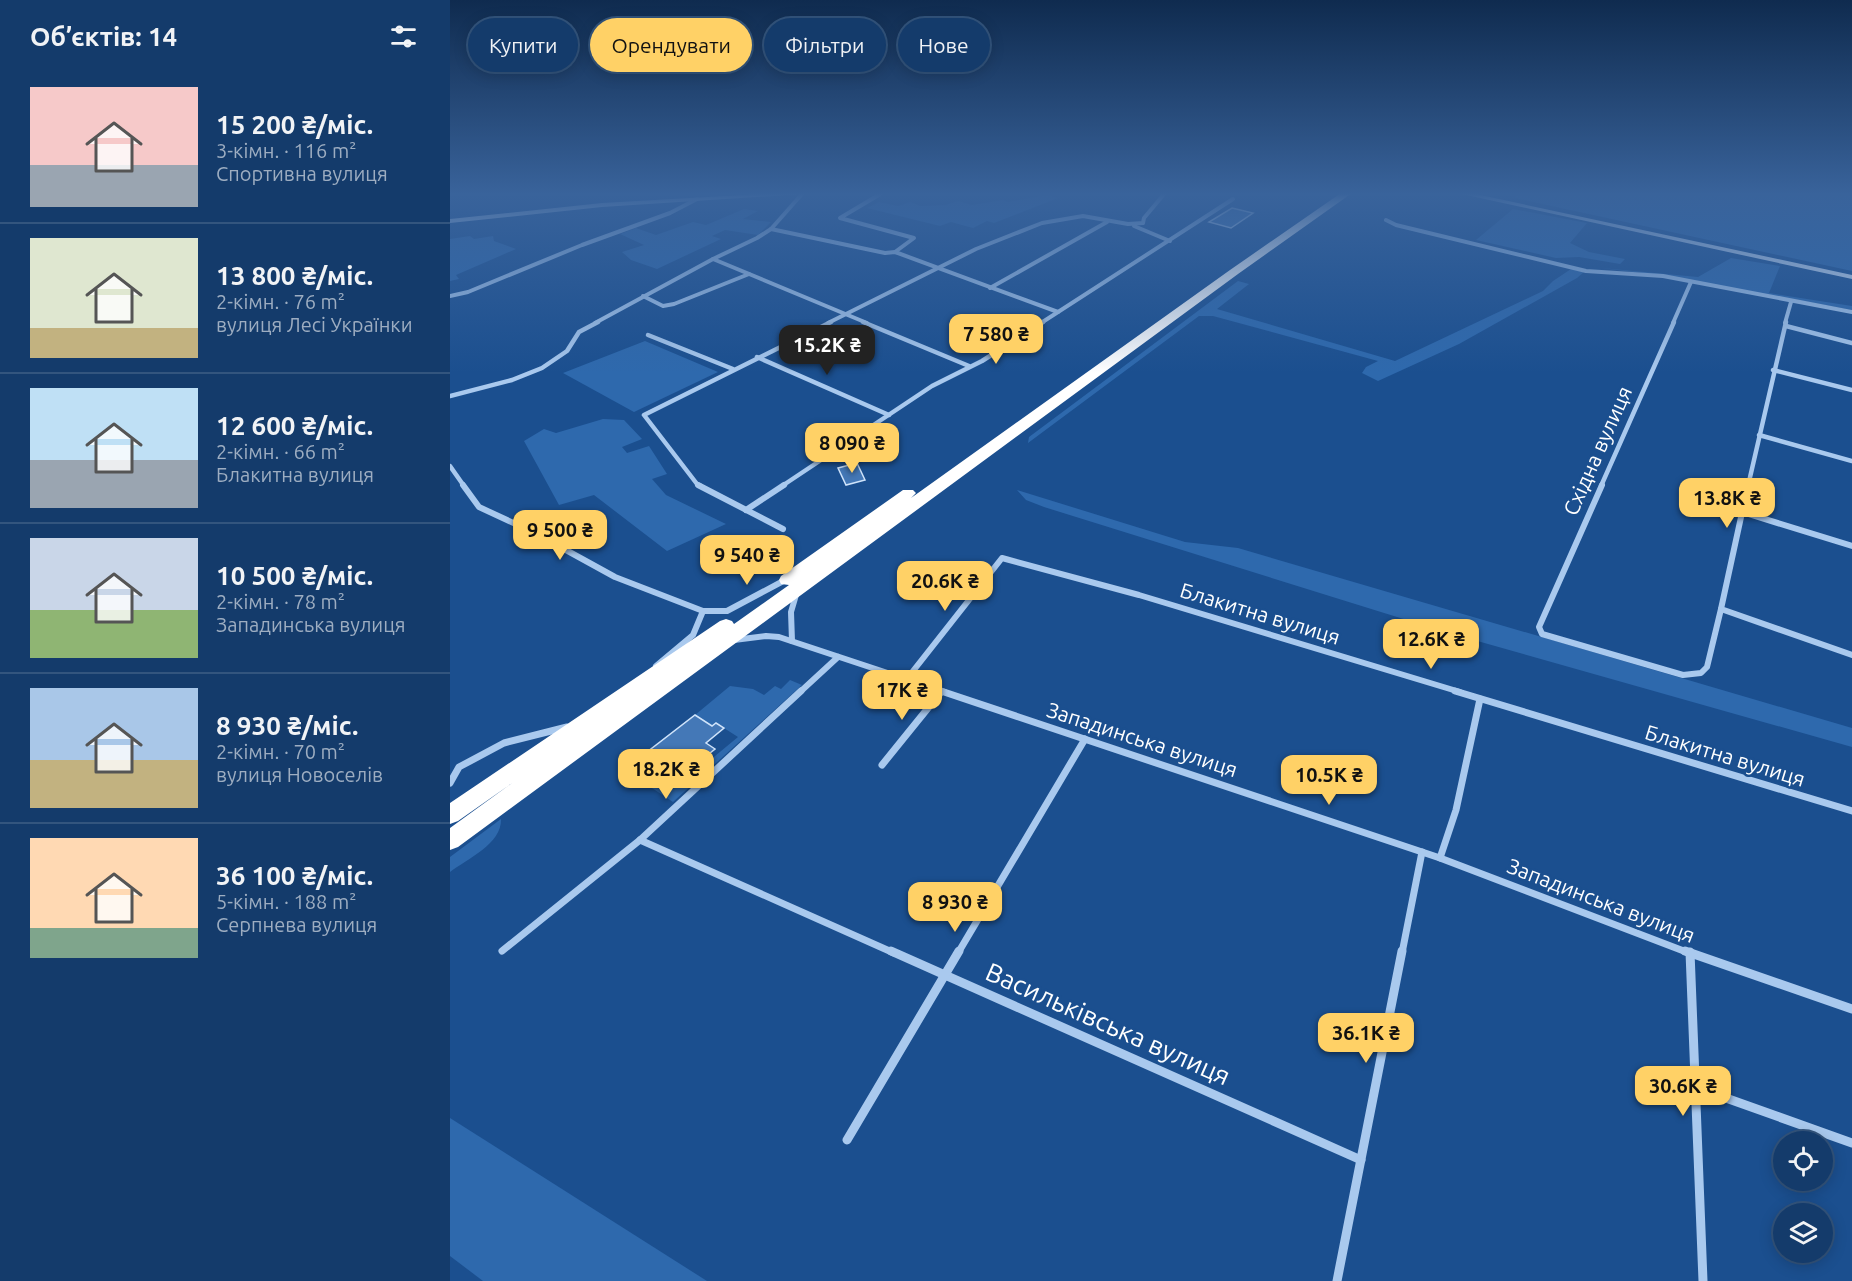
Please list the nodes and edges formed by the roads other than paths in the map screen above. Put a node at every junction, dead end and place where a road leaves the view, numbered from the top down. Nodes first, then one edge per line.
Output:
1 (561, 253) edge
2 (725, 253) edge
3 (897, 253) edge
4 (969, 253) edge
5 (1052, 253) edge
6 (1151, 253) edge
7 (1249, 253) edge
8 (1260, 253) edge
9 (1513, 253) edge
10 (1742, 253) edge
11 (712, 259) junction
12 (937, 269) junction
13 (749, 274) junction
14 (1852, 276) edge
15 (1691, 282) junction
16 (990, 288) junction
17 (450, 296) edge
18 (643, 296) junction
19 (1791, 302) junction
20 (1058, 312) junction
21 (1852, 312) edge
22 (843, 315) junction
23 (1786, 326) junction
24 (648, 335) dead end
25 (1852, 343) edge
26 (757, 357) junction
27 (969, 366) junction
28 (733, 369) junction
29 (1773, 370) junction
30 (1852, 390) edge
31 (450, 396) edge
32 (889, 415) junction
33 (1759, 435) junction
34 (1852, 461) edge
35 (450, 466) edge
36 (746, 510) junction
37 (1742, 512) junction
38 (783, 529) dead end
39 (1852, 546) edge
40 (797, 580) junction
41 (1721, 609) junction
42 (703, 611) junction
43 (792, 641) junction
44 (720, 644) junction
45 (1852, 655) edge
46 (838, 657) junction
47 (906, 681) junction
48 (634, 687) junction
49 (941, 692) junction
50 (1480, 699) junction
51 (582, 723) junction
52 (1085, 739) junction
53 (450, 764) edge
54 (882, 765) dead end
55 (459, 767) junction
56 (450, 774) edge
57 (450, 783) edge
58 (1852, 811) edge
59 (450, 815) edge
60 (450, 840) edge
61 (640, 840) junction
62 (1422, 852) junction
63 (1440, 858) junction
64 (502, 951) dead end
65 (1690, 952) junction
66 (945, 975) junction
67 (1852, 1009) edge
68 (1695, 1087) junction
69 (847, 1140) dead end
70 (1852, 1143) edge
71 (1361, 1160) junction
72 (1336, 1281) edge
73 (1703, 1281) edge

1 - 17 street
2 - 11 street
3 - 12 street
4 - 12 street
5 - 16 street
6 - 20 street
7 - 40 highway
8 - 40 highway
9 - 15 street
10 - 14 street
11 - 13 street
11 - 18 street
12 - 16 street
12 - 22 street
13 - 18 street
13 - 22 street
15 - 19 street
15 - 41 street, Східна вулиця
16 - 20 street
18 - 31 street
19 - 21 street
19 - 23 street
20 - 27 street
22 - 26 street
22 - 27 street
23 - 25 street
23 - 29 street
24 - 28 street
26 - 28 street
26 - 32 street
27 - 32 street
28 - 36 street
29 - 30 street
29 - 33 street
32 - 36 street
33 - 34 street
33 - 37 street
35 - 42 street
36 - 38 street
37 - 39 street
37 - 41 street
40 - 42 street
40 - 43 street
40 - 44 highway
40 - 48 highway
41 - 45 street
42 - 48 street
43 - 44 street, Западинська вулиця
43 - 46 street, Западинська вулиця
44 - 60 highway
46 - 47 street, Западинська вулиця
46 - 61 street
47 - 49 street, Западинська вулиця
47 - 50 street, Блакитна вулиця
48 - 51 highway
49 - 52 street, Западинська вулиця
49 - 54 street
50 - 58 street, Блакитна вулиця
50 - 63 street
51 - 55 street
51 - 59 highway
52 - 62 street, Западинська вулиця
52 - 66 street
53 - 55 street
55 - 56 street
55 - 57 street
61 - 64 street
61 - 66 street, Васильківська вулиця
62 - 63 street, Западинська вулиця
62 - 71 street
63 - 65 street, Западинська вулиця
65 - 67 street, Западинська вулиця
65 - 68 street
66 - 69 street
66 - 71 street, Васильківська вулиця
68 - 70 street
68 - 73 street
71 - 72 street

